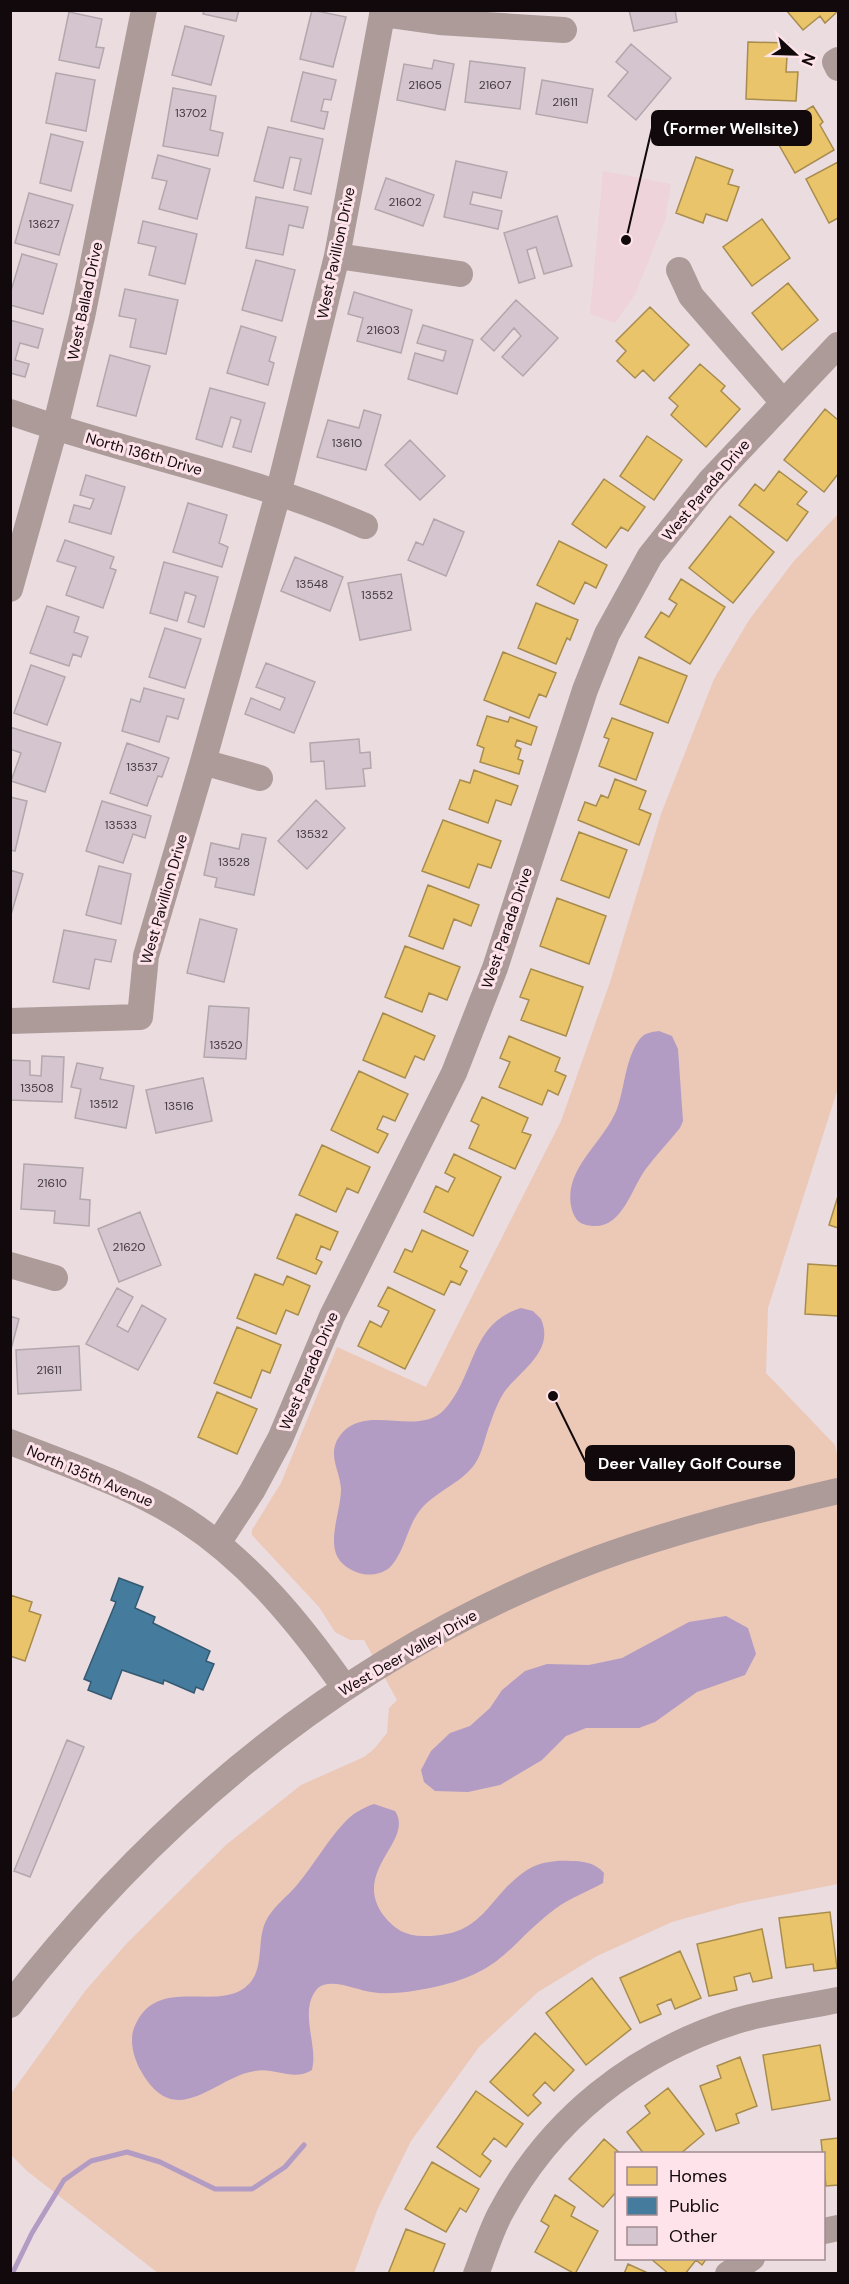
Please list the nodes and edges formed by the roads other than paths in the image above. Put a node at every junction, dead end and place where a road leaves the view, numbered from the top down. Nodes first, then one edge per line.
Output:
1 (144, 10) edge
2 (382, 12) edge
3 (564, 30) dead end
4 (337, 256) junction
5 (679, 270) dead end
6 (460, 274) dead end
7 (838, 345) edge
8 (783, 402) junction
9 (10, 412) edge
10 (55, 428) junction
11 (278, 494) junction
12 (365, 526) dead end
13 (10, 589) edge
14 (204, 762) junction
15 (260, 778) dead end
16 (10, 1021) edge
17 (10, 1265) edge
18 (55, 1278) dead end
19 (10, 1442) edge
20 (838, 1491) edge
21 (218, 1543) junction
22 (345, 1688) junction
23 (838, 2000) edge
24 (10, 2005) edge
25 (750, 2260) edge
26 (476, 2274) edge
27 (728, 2274) edge

1 - 10 street, West Ballad Drive
2 - 3 street
2 - 4 street, West Pavillion Drive
4 - 6 street
4 - 11 street, West Pavillion Drive
5 - 8 street
7 - 8 street, West Parada Drive
8 - 21 street, West Parada Drive
9 - 10 street, North 136th Drive
10 - 11 street, North 136th Drive
10 - 13 street, West Ballad Drive
11 - 12 street
11 - 14 street, West Pavillion Drive
14 - 15 street
14 - 16 street, West Pavillion Drive
17 - 18 street
19 - 21 street, North 135th Avenue
20 - 22 street, West Deer Valley Drive
21 - 22 street, North 135th Avenue
22 - 24 street, West Deer Valley Drive
23 - 26 street
25 - 27 street

